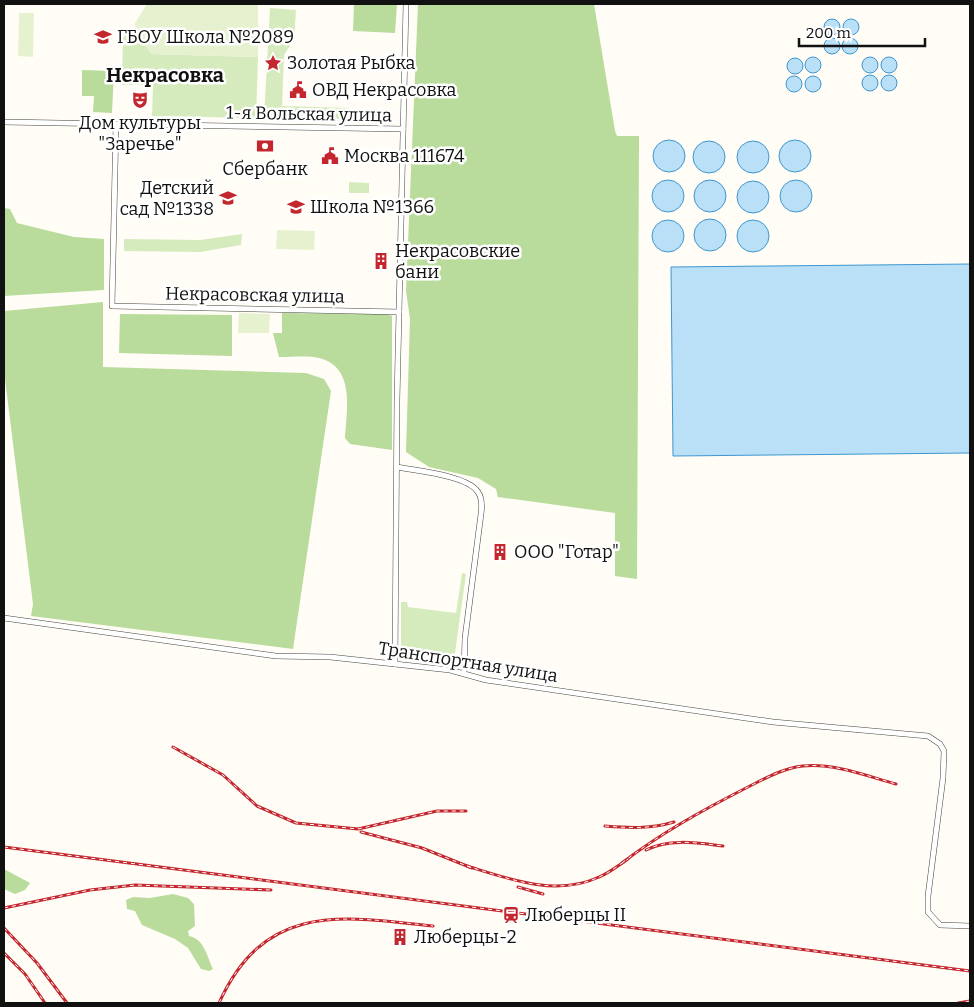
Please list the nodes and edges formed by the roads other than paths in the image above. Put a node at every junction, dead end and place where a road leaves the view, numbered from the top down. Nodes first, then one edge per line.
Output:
1 (406, 4) edge
2 (4, 122) edge
3 (116, 124) junction
4 (403, 129) junction
5 (399, 312) junction
6 (397, 467) junction
7 (4, 618) edge
8 (395, 664) junction
9 (464, 673) junction
10 (970, 926) edge

1 - 4 street
2 - 3 street, 1-я Вольская улица
3 - 4 street, 1-я Вольская улица
3 - 5 street, Некрасовская улица
4 - 5 street
5 - 6 street
6 - 8 street
6 - 9 street
7 - 8 street, Транспортная улица
8 - 9 street, Транспортная улица
9 - 10 street, Транспортная улица

